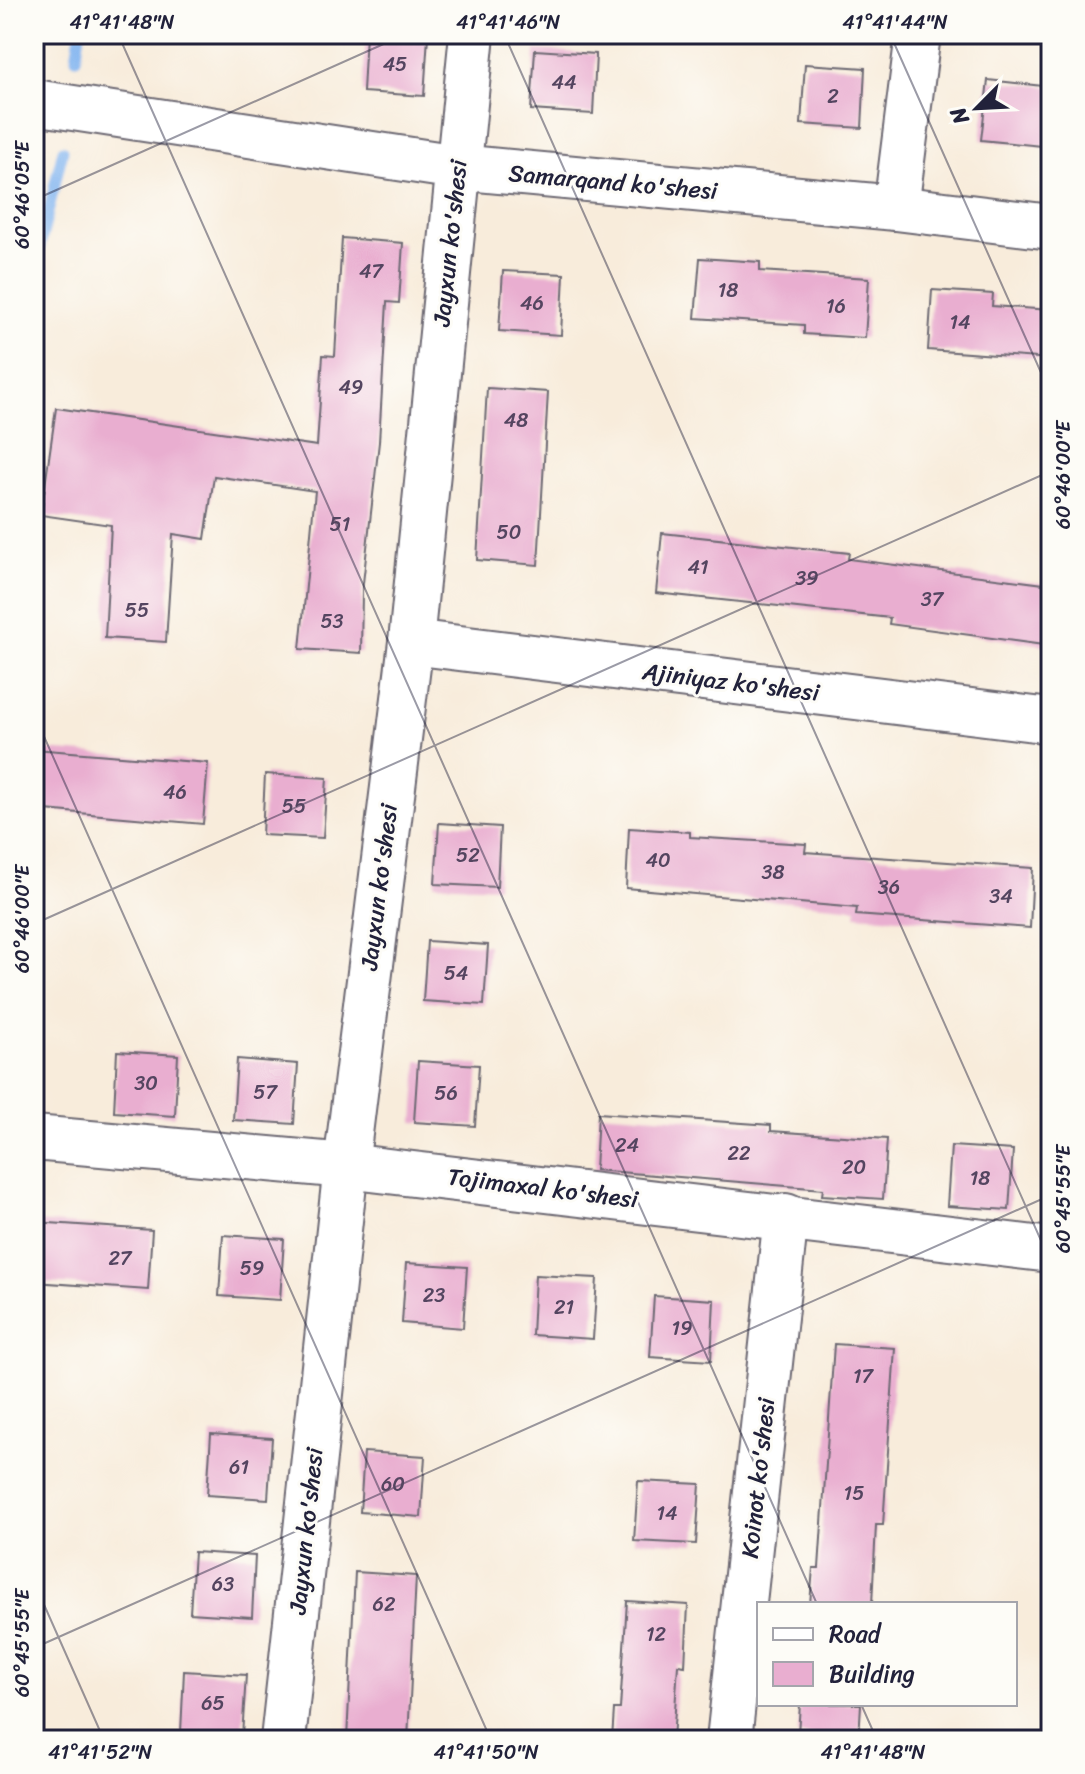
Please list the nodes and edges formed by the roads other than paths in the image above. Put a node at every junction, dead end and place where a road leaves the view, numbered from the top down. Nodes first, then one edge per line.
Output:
1 (472, 34) edge
2 (918, 34) edge
3 (34, 102) edge
4 (457, 167) junction
5 (896, 208) junction
6 (1051, 227) edge
7 (411, 642) junction
8 (1051, 721) edge
9 (34, 1138) edge
10 (346, 1166) junction
11 (786, 1216) junction
12 (1051, 1250) edge
13 (283, 1740) edge
14 (729, 1740) edge

1 - 4 street, Jayxun ko'shesi
2 - 5 street
3 - 4 street, Samarqand ko'shesi
4 - 5 street, Samarqand ko'shesi
4 - 7 street, Jayxun ko'shesi
5 - 6 street, Samarqand ko'shesi
7 - 8 street, Ajiniyaz ko'shesi
7 - 10 street, Jayxun ko'shesi
9 - 10 street, Tojimaxal ko'shesi
10 - 11 street, Tojimaxal ko'shesi
10 - 13 street, Jayxun ko'shesi
11 - 12 street, Tojimaxal ko'shesi
11 - 14 street, Koinot ko'shesi

